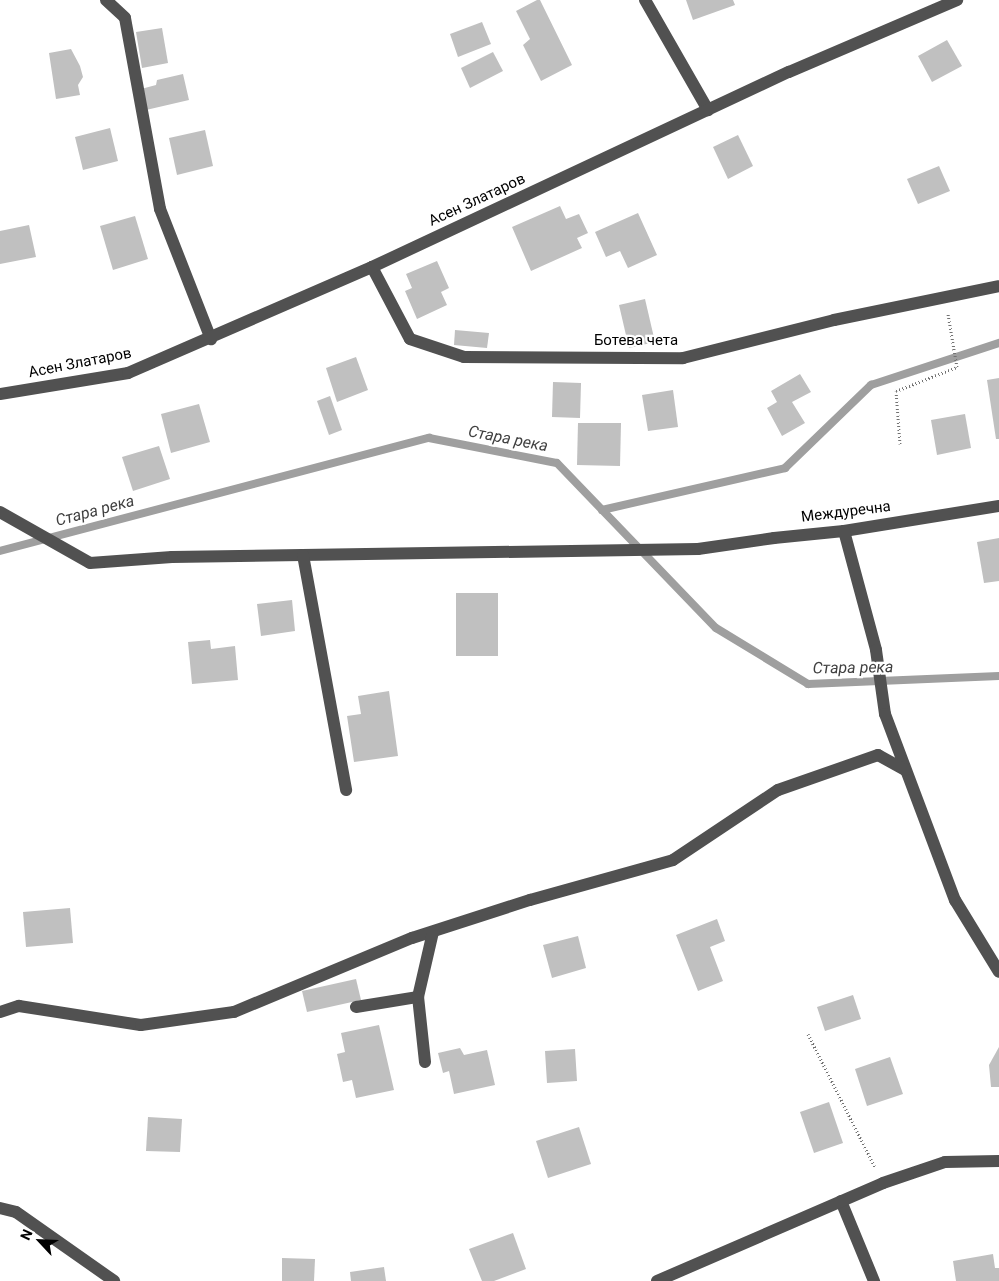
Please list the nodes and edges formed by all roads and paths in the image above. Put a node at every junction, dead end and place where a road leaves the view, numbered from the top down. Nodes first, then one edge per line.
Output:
1 (106, 0) edge
2 (644, 0) edge
3 (957, 0) edge
4 (708, 110) junction
5 (372, 267) junction
6 (999, 286) edge
7 (945, 297) junction
8 (211, 339) junction
9 (0, 394) edge
10 (900, 444) dead end
11 (999, 506) edge
12 (0, 512) edge
13 (844, 530) junction
14 (304, 555) junction
15 (905, 770) junction
16 (346, 790) dead end
17 (433, 932) junction
18 (999, 972) edge
19 (418, 997) junction
20 (356, 1007) dead end
21 (0, 1012) edge
22 (808, 1034) dead end
23 (425, 1062) dead end
24 (999, 1161) edge
25 (883, 1182) junction
26 (840, 1201) junction
27 (0, 1208) edge
28 (114, 1281) edge
29 (657, 1281) edge
30 (874, 1281) edge

1 - 8 street
2 - 4 street
3 - 4 street, Асен Златаров
4 - 5 street, Асен Златаров
5 - 7 street, Ботева чета
5 - 8 street, Асен Златаров
6 - 7 street, Ботева чета
7 - 10 path
8 - 9 street, Асен Златаров
11 - 13 street, Междуречна
12 - 14 street, Междуречна
13 - 14 street, Междуречна
13 - 15 street
14 - 16 street
15 - 17 street
15 - 18 street
17 - 19 street
17 - 21 street
19 - 20 street
19 - 23 street
22 - 25 path
24 - 25 street
25 - 26 street
26 - 29 street
26 - 30 street
27 - 28 street

